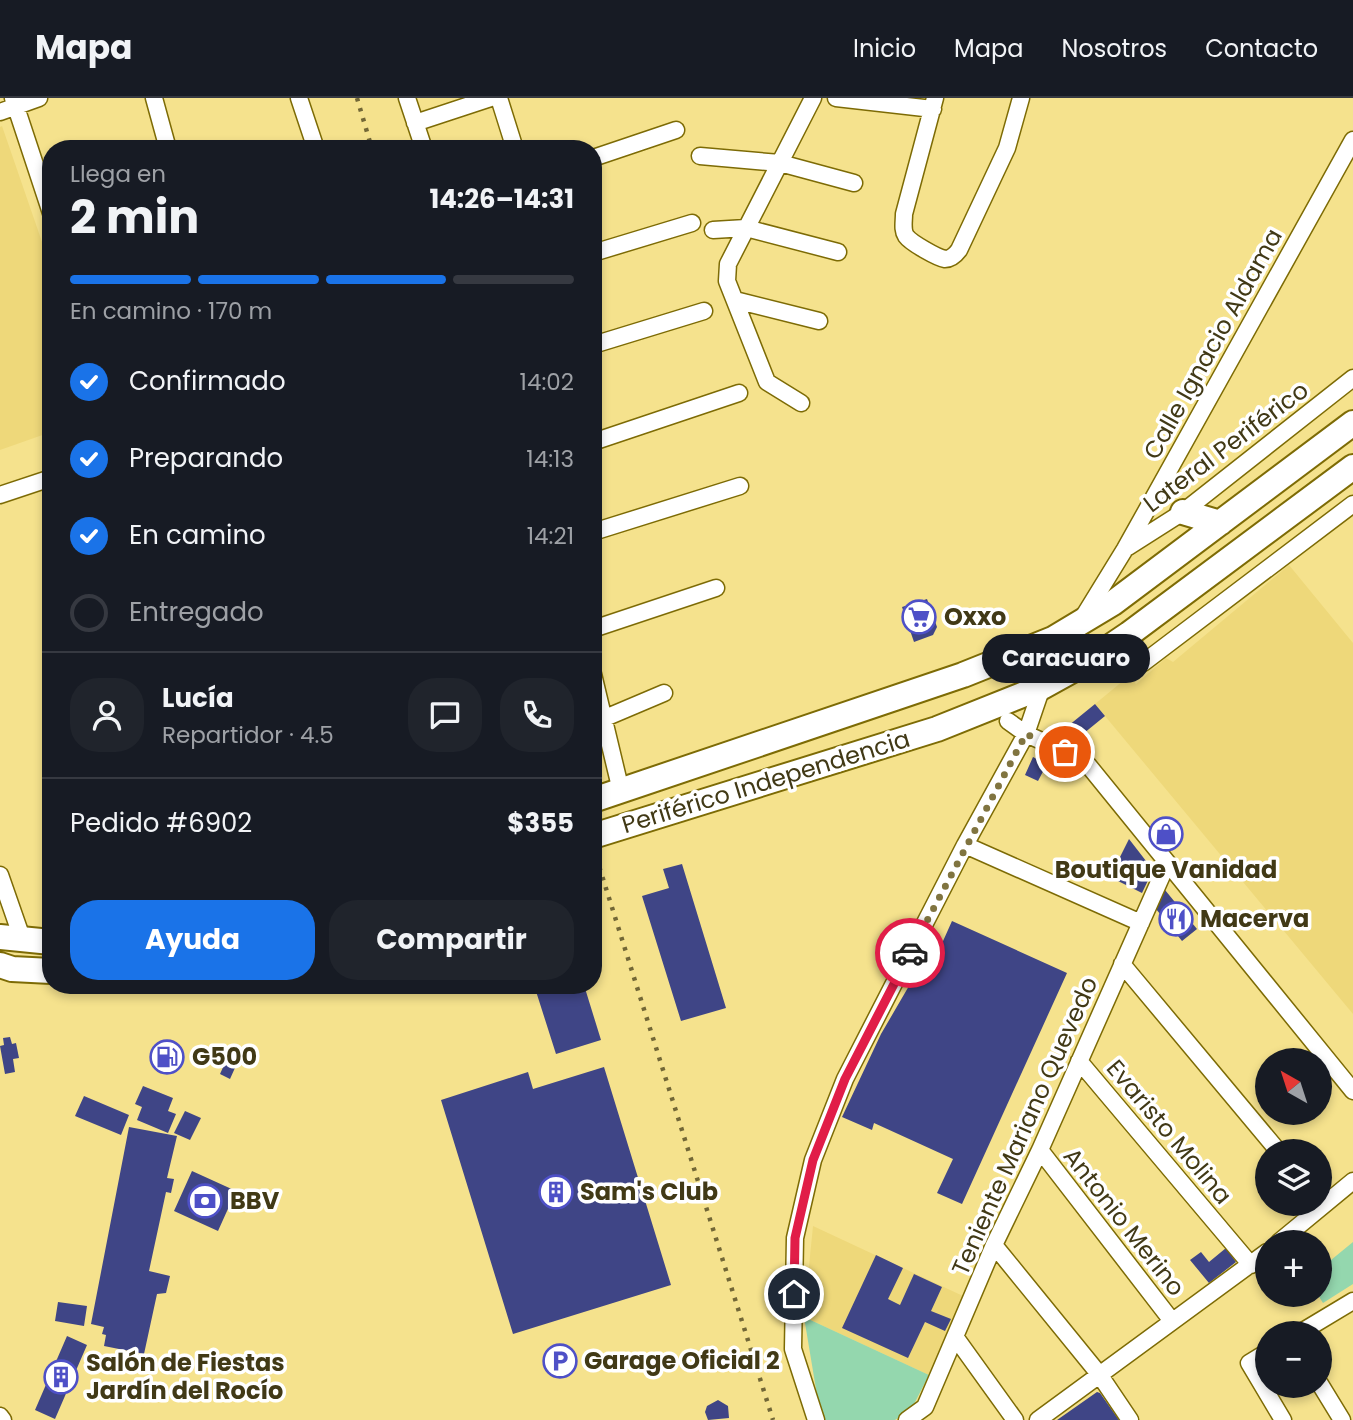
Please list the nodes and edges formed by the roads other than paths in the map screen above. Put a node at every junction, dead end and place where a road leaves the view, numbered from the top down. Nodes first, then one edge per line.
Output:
1 (38, 98) edge
2 (154, 98) edge
3 (299, 98) edge
4 (407, 98) edge
5 (491, 98) edge
6 (499, 98) edge
7 (813, 98) edge
8 (836, 98) edge
9 (1021, 98) edge
10 (15, 102) edge
11 (934, 104) edge
12 (0, 112) edge
13 (415, 124) junction
14 (676, 130) dead end
15 (1353, 139) edge
16 (166, 140) edge
17 (313, 140) edge
18 (421, 140) edge
19 (512, 140) edge
20 (602, 155) edge
21 (700, 156) dead end
22 (780, 163) junction
23 (854, 183) dead end
24 (42, 185) edge
25 (692, 223) dead end
26 (746, 228) junction
27 (713, 230) dead end
28 (602, 250) edge
29 (838, 252) dead end
30 (735, 300) junction
31 (704, 311) dead end
32 (818, 321) dead end
33 (602, 342) edge
34 (1353, 379) edge
35 (739, 393) dead end
36 (801, 403) dead end
37 (1353, 423) edge
38 (602, 439) edge
39 (1353, 467) edge
40 (42, 481) edge
41 (740, 486) dead end
42 (0, 495) edge
43 (1183, 512) junction
44 (1350, 512) edge
45 (1220, 523) junction
46 (602, 529) edge
47 (1125, 549) junction
48 (716, 588) dead end
49 (1078, 625) junction
50 (602, 626) edge
51 (1108, 648) junction
52 (1028, 650) junction
53 (1042, 687) junction
54 (664, 693) dead end
55 (602, 707) edge
56 (1007, 712) junction
57 (605, 718) junction
58 (1026, 734) junction
59 (621, 791) junction
60 (602, 797) edge
61 (602, 807) edge
62 (602, 825) edge
63 (602, 833) edge
64 (965, 845) junction
65 (1167, 864) junction
66 (0, 875) edge
67 (1141, 923) junction
68 (12, 939) edge
69 (42, 941) edge
70 (1122, 964) junction
71 (0, 965) edge
72 (42, 971) edge
73 (1079, 1061) junction
74 (1353, 1091) edge
75 (1268, 1139) edge
76 (1040, 1150) junction
77 (1353, 1181) edge
78 (1332, 1196) edge
79 (1308, 1216) edge
80 (1292, 1230) edge
81 (994, 1245) junction
82 (1255, 1262) edge
83 (1251, 1265) junction
84 (1353, 1301) edge
85 (1172, 1321) junction
86 (1321, 1321) edge
87 (956, 1338) junction
88 (1255, 1359) edge
89 (1255, 1373) edge
90 (1099, 1374) junction
91 (1270, 1398) edge
92 (1329, 1398) edge
93 (816, 1420) edge
94 (907, 1420) edge
95 (1015, 1420) edge
96 (1038, 1420) edge
97 (1130, 1420) edge
98 (1283, 1420) edge
99 (1342, 1420) edge

1 - 10 street
2 - 16 street
3 - 17 street
4 - 13 street
5 - 13 street
6 - 19 street
7 - 22 street
8 - 11 street
9 - 11 street
10 - 12 street
10 - 24 street
13 - 18 street
14 - 20 street
15 - 47 street, Calle Ignacio Aldama
21 - 22 street
22 - 23 street
22 - 26 street
25 - 28 street
26 - 27 street
26 - 29 street
26 - 30 street
30 - 32 street
30 - 36 street
31 - 33 street
34 - 43 street, Lateral Periférico
35 - 38 street
37 - 45 highway
39 - 51 highway
40 - 42 street
41 - 46 street
43 - 45 highway
43 - 47 street, Lateral Periférico
44 - 51 street
45 - 49 highway
47 - 49 street, Calle Ignacio Aldama
48 - 50 street
49 - 52 highway
51 - 53 highway
52 - 59 highway, Periférico Independencia
52 - 61 highway
53 - 56 highway
53 - 58 street
53 - 62 highway
54 - 57 street
55 - 57 street
56 - 58 street
56 - 63 highway, Periférico Independencia
57 - 59 street
58 - 64 street
58 - 65 street
59 - 60 highway, Periférico Independencia
64 - 67 street
64 - 93 street
65 - 67 street, Teniente Mariano Quevedo
65 - 74 street
66 - 68 street
67 - 70 street, Teniente Mariano Quevedo
68 - 69 highway
70 - 73 street, Teniente Mariano Quevedo
70 - 75 street
71 - 72 highway
73 - 76 street, Teniente Mariano Quevedo
73 - 83 street, Evaristo Molina
76 - 81 street, Teniente Mariano Quevedo
76 - 85 street, Antonio Merino
77 - 78 street
79 - 80 street
81 - 87 street, Teniente Mariano Quevedo
81 - 90 street
82 - 83 street
83 - 85 street
84 - 86 street
85 - 90 street
87 - 94 street, Teniente Mariano Quevedo
87 - 95 street
88 - 89 street
90 - 96 street
90 - 97 street
91 - 98 street
92 - 99 street

